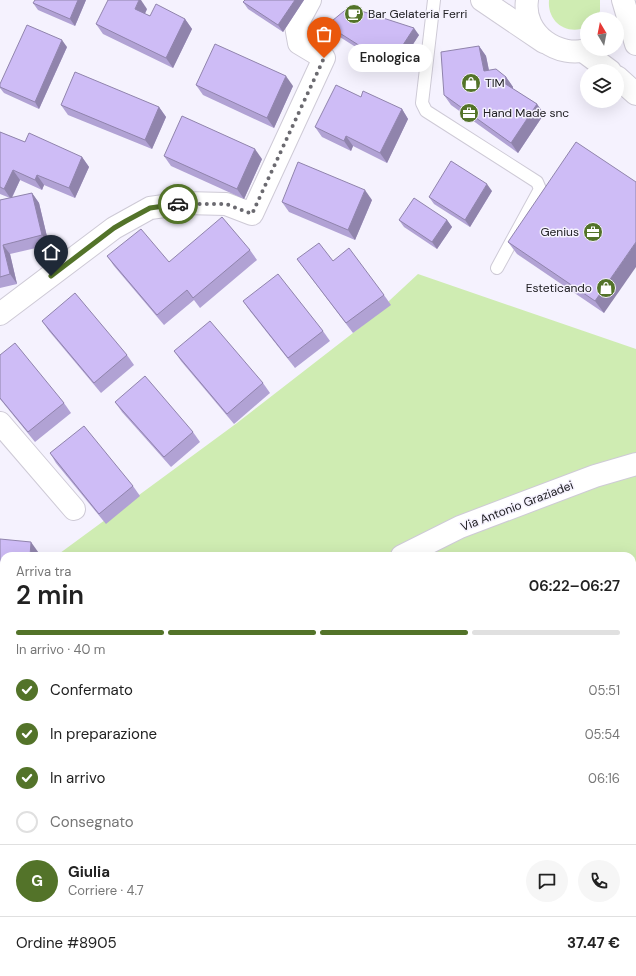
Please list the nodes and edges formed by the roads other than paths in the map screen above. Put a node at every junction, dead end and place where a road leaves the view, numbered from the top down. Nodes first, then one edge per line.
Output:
1 (310, 0) edge
2 (434, 0) edge
3 (482, 0) edge
4 (527, 0) edge
5 (623, 0) edge
6 (622, 12) edge
7 (547, 44) junction
8 (636, 44) edge
9 (580, 50) edge
10 (593, 56) edge
11 (602, 64) edge
12 (624, 83) edge
13 (636, 94) edge
14 (498, 268) dead end
15 (0, 314) edge
16 (0, 424) edge
17 (636, 464) edge
18 (74, 509) dead end
19 (410, 552) edge

1 - 15 street
2 - 14 lane
3 - 7 street
4 - 7 street
5 - 6 street
5 - 8 street
7 - 9 street
10 - 11 street
12 - 13 street
16 - 18 street
17 - 19 street, Via Antonio Graziadei

